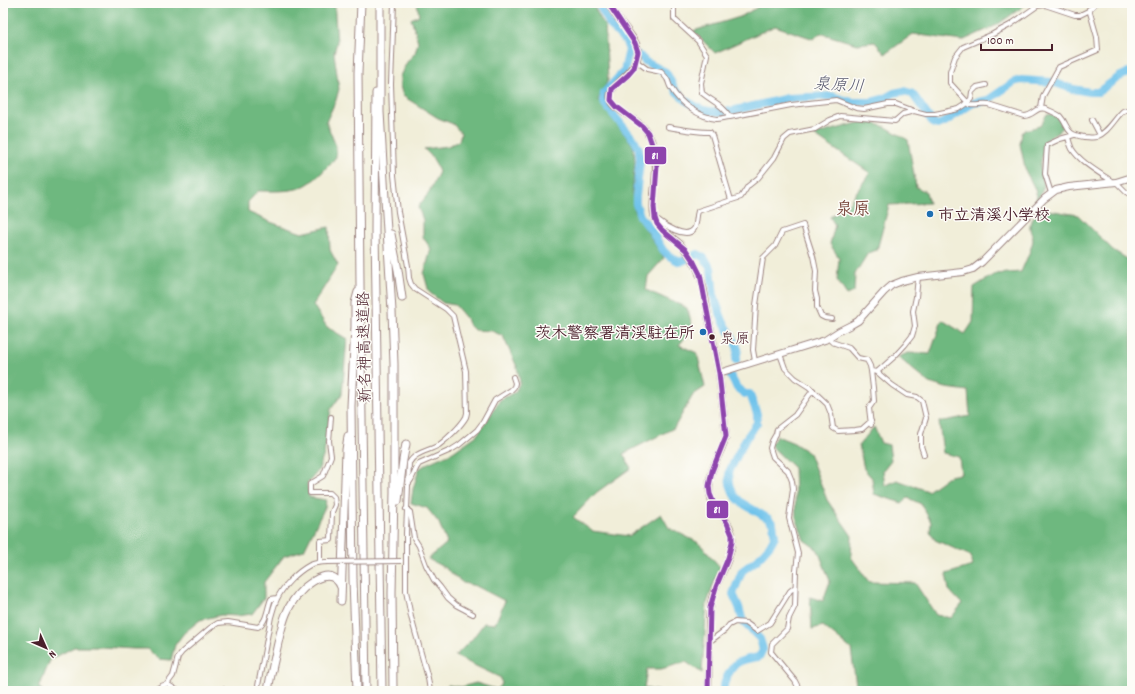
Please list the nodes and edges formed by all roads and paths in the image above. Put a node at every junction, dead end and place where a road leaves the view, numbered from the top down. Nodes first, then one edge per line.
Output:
1 (360, 3) edge
2 (379, 3) edge
3 (394, 3) edge
4 (608, 3) edge
5 (675, 3) edge
6 (1096, 3) edge
7 (1089, 9) junction
8 (636, 60) junction
9 (986, 85) dead end
10 (967, 103) junction
11 (1041, 108) junction
12 (1132, 108) edge
13 (914, 111) junction
14 (730, 117) junction
15 (1092, 120) dead end
16 (668, 128) dead end
17 (1075, 135) junction
18 (1100, 135) junction
19 (1068, 137) junction
20 (1132, 176) edge
21 (1114, 182) junction
22 (1051, 192) junction
23 (1132, 194) edge
24 (385, 198) junction
25 (731, 200) junction
26 (655, 218) junction
27 (918, 277) junction
28 (360, 284) junction
29 (402, 298) dead end
30 (832, 319) dead end
31 (828, 338) junction
32 (780, 354) junction
33 (755, 361) junction
34 (871, 372) junction
35 (877, 372) junction
36 (719, 373) junction
37 (513, 377) dead end
38 (813, 390) junction
39 (351, 406) junction
40 (331, 417) dead end
41 (406, 444) dead end
42 (924, 455) dead end
43 (408, 483) junction
44 (406, 509) junction
45 (393, 541) junction
46 (404, 561) junction
47 (320, 562) junction
48 (795, 587) junction
49 (341, 588) junction
50 (277, 598) junction
51 (341, 601) dead end
52 (473, 614) dead end
53 (709, 642) junction
54 (392, 652) junction
55 (167, 684) junction
56 (153, 691) edge
57 (178, 691) edge
58 (219, 691) edge
59 (228, 691) edge
60 (258, 691) edge
61 (268, 691) edge
62 (357, 691) edge
63 (366, 691) edge
64 (382, 691) edge
65 (392, 691) edge
66 (398, 691) edge
67 (430, 691) edge
68 (708, 691) edge
69 (800, 691) edge

1 - 28 highway, 新名神高速道路
2 - 24 highway
2 - 64 highway, 新名神高速道路
3 - 43 street
4 - 8 main road
5 - 14 street
6 - 7 street
7 - 10 street
7 - 11 street
8 - 14 street
8 - 26 main road
9 - 10 street
10 - 11 street
10 - 13 street
11 - 17 street
12 - 18 street
13 - 14 street
13 - 25 street
15 - 18 street
16 - 25 street
17 - 18 street
17 - 19 street
19 - 21 street
19 - 22 street
20 - 21 main road
21 - 22 main road
21 - 23 street
22 - 27 main road
24 - 29 highway
24 - 45 highway
25 - 26 street
26 - 36 main road
27 - 31 main road
27 - 35 street
28 - 39 highway
28 - 63 highway, 新名神高速道路
30 - 33 street
31 - 32 main road
31 - 34 street
32 - 33 main road
32 - 38 street
33 - 36 main road
34 - 35 street
34 - 38 street
35 - 42 street
36 - 53 main road
37 - 43 street
38 - 48 street
39 - 49 highway
39 - 62 highway
40 - 47 street
41 - 45 highway
43 - 44 street
44 - 46 street
44 - 52 street
45 - 54 highway
46 - 47 street, bridge
46 - 67 street
47 - 50 street
48 - 53 street
48 - 69 street
49 - 51 highway
49 - 61 highway
50 - 55 street
50 - 60 street
53 - 68 main road
54 - 65 highway
54 - 66 highway
55 - 56 street
55 - 57 street
58 - 59 street

